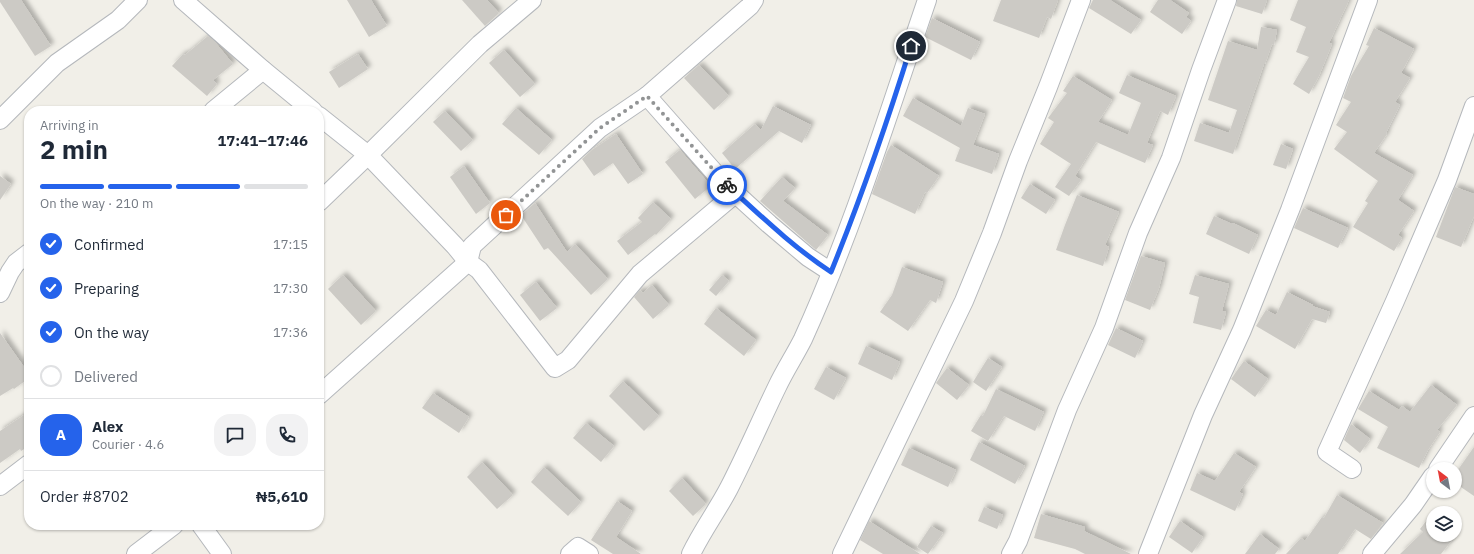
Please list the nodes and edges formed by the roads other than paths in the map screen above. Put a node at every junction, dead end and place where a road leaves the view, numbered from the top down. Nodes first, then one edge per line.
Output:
1 (138, 0) edge
2 (183, 0) edge
3 (532, 0) edge
4 (754, 0) edge
5 (927, 0) edge
6 (1081, 0) edge
7 (1227, 0) edge
8 (1368, 0) edge
9 (263, 70) junction
10 (647, 96) junction
11 (219, 106) edge
12 (308, 106) edge
13 (1474, 106) edge
14 (0, 120) edge
15 (324, 120) edge
16 (368, 156) junction
17 (736, 193) junction
18 (324, 197) edge
19 (24, 257) edge
20 (468, 262) junction
21 (831, 272) junction
22 (0, 293) edge
23 (324, 391) edge
24 (1474, 416) edge
25 (1443, 462) edge
26 (24, 468) edge
27 (1352, 470) dead end
28 (0, 486) edge
29 (1426, 486) edge
30 (167, 530) edge
31 (205, 530) edge
32 (136, 554) edge
33 (222, 554) edge
34 (570, 554) edge
35 (589, 554) edge
36 (691, 554) edge
37 (842, 554) edge
38 (1011, 554) edge
39 (1148, 554) edge
40 (1372, 554) edge

1 - 14 street
2 - 9 street
3 - 16 street
4 - 10 street
5 - 21 street
6 - 37 street
7 - 38 street
8 - 39 street
9 - 11 street
9 - 12 street
10 - 17 street
10 - 20 street
13 - 27 street
15 - 16 street
16 - 18 street
16 - 20 street
17 - 20 street
17 - 21 street
19 - 22 street
20 - 23 street
21 - 36 street
24 - 25 street
26 - 28 street
29 - 40 street
30 - 32 street
31 - 33 street
34 - 35 street

